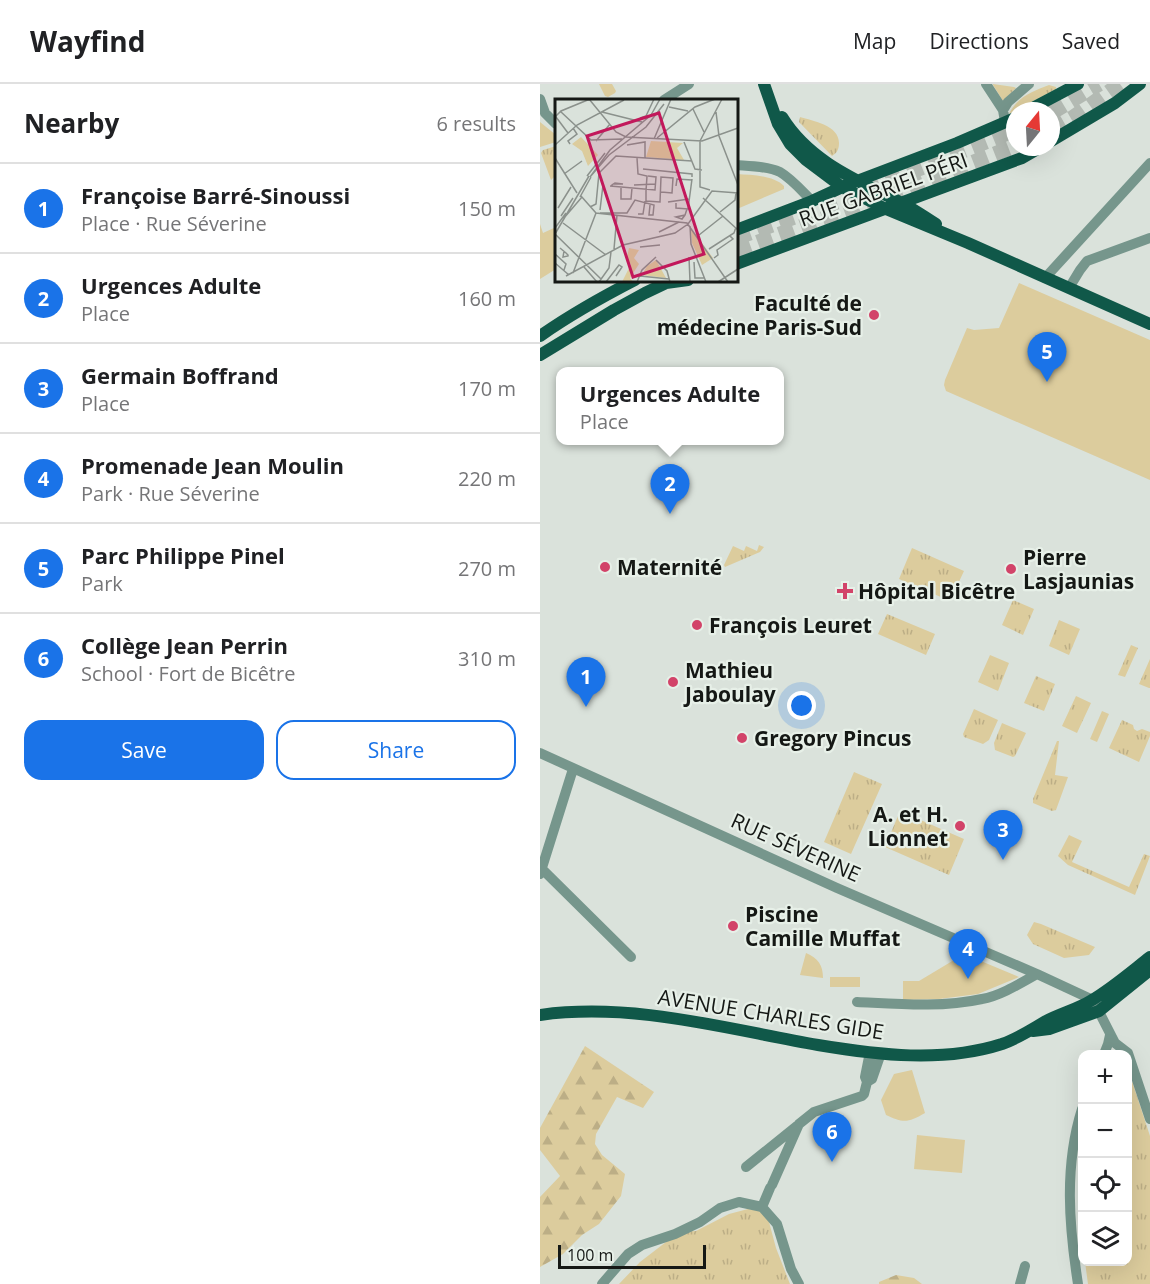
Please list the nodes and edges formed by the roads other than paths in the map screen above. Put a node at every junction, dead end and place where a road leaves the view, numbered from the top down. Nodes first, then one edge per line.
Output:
1 (689, 84) edge
2 (986, 84) edge
3 (1029, 84) edge
4 (1140, 84) edge
5 (1070, 86) edge
6 (766, 90) edge
7 (540, 99) edge
8 (666, 99) edge
9 (1008, 102) edge
10 (1042, 102) edge
11 (1006, 114) edge
12 (1006, 118) edge
13 (555, 123) edge
14 (1060, 136) edge
15 (1025, 156) edge
16 (1150, 164) edge
17 (738, 165) edge
18 (856, 181) junction
19 (842, 187) junction
20 (812, 201) junction
21 (903, 204) junction
22 (886, 209) junction
23 (738, 229) edge
24 (1150, 238) edge
25 (968, 243) junction
26 (738, 263) edge
27 (1045, 278) junction
28 (631, 282) edge
29 (671, 282) edge
30 (1070, 288) junction
31 (1150, 324) edge
32 (540, 336) edge
33 (540, 355) edge
34 (540, 753) edge
35 (573, 769) junction
36 (541, 872) edge
37 (631, 957) dead end
38 (1150, 957) edge
39 (1150, 970) edge
40 (1037, 974) junction
41 (856, 1002) dead end
42 (1096, 1005) junction
43 (540, 1014) edge
44 (1110, 1035) junction
45 (1105, 1050) edge
46 (875, 1053) junction
47 (1150, 1119) edge
48 (799, 1124) junction
49 (1078, 1124) edge
50 (746, 1167) dead end
51 (762, 1207) junction
52 (1025, 1266) dead end
53 (602, 1284) edge
54 (799, 1284) edge
55 (1020, 1284) edge
56 (1078, 1284) edge

1 - 8 street
2 - 11 street
3 - 9 street
4 - 14 main road
5 - 10 main road
6 - 18 main road
6 - 19 main road
7 - 13 street
12 - 18 main road, RUE GABRIEL PÉRI
15 - 21 main road, RUE GABRIEL PÉRI
16 - 27 street
17 - 20 street
18 - 19 main road, RUE GABRIEL PÉRI
18 - 21 main road
19 - 20 main road, RUE GABRIEL PÉRI
19 - 22 main road
20 - 23 main road, RUE GABRIEL PÉRI
21 - 22 main road, RUE GABRIEL PÉRI
21 - 25 main road
22 - 25 main road
22 - 26 main road, RUE GABRIEL PÉRI
24 - 30 street
25 - 27 main road
27 - 30 main road
28 - 32 main road
29 - 33 main road
30 - 31 main road
34 - 35 street, RUE SÉVERINE
35 - 36 street
35 - 40 street, RUE SÉVERINE
36 - 37 street
38 - 42 main road
39 - 42 main road
40 - 41 street
40 - 42 street, RUE SÉVERINE
42 - 44 street
42 - 46 main road, AVENUE CHARLES GIDE
43 - 46 main road, AVENUE CHARLES GIDE
44 - 45 street
44 - 47 street
46 - 48 street
48 - 50 street
48 - 51 street
49 - 56 street
51 - 53 street
51 - 54 street
52 - 55 street

